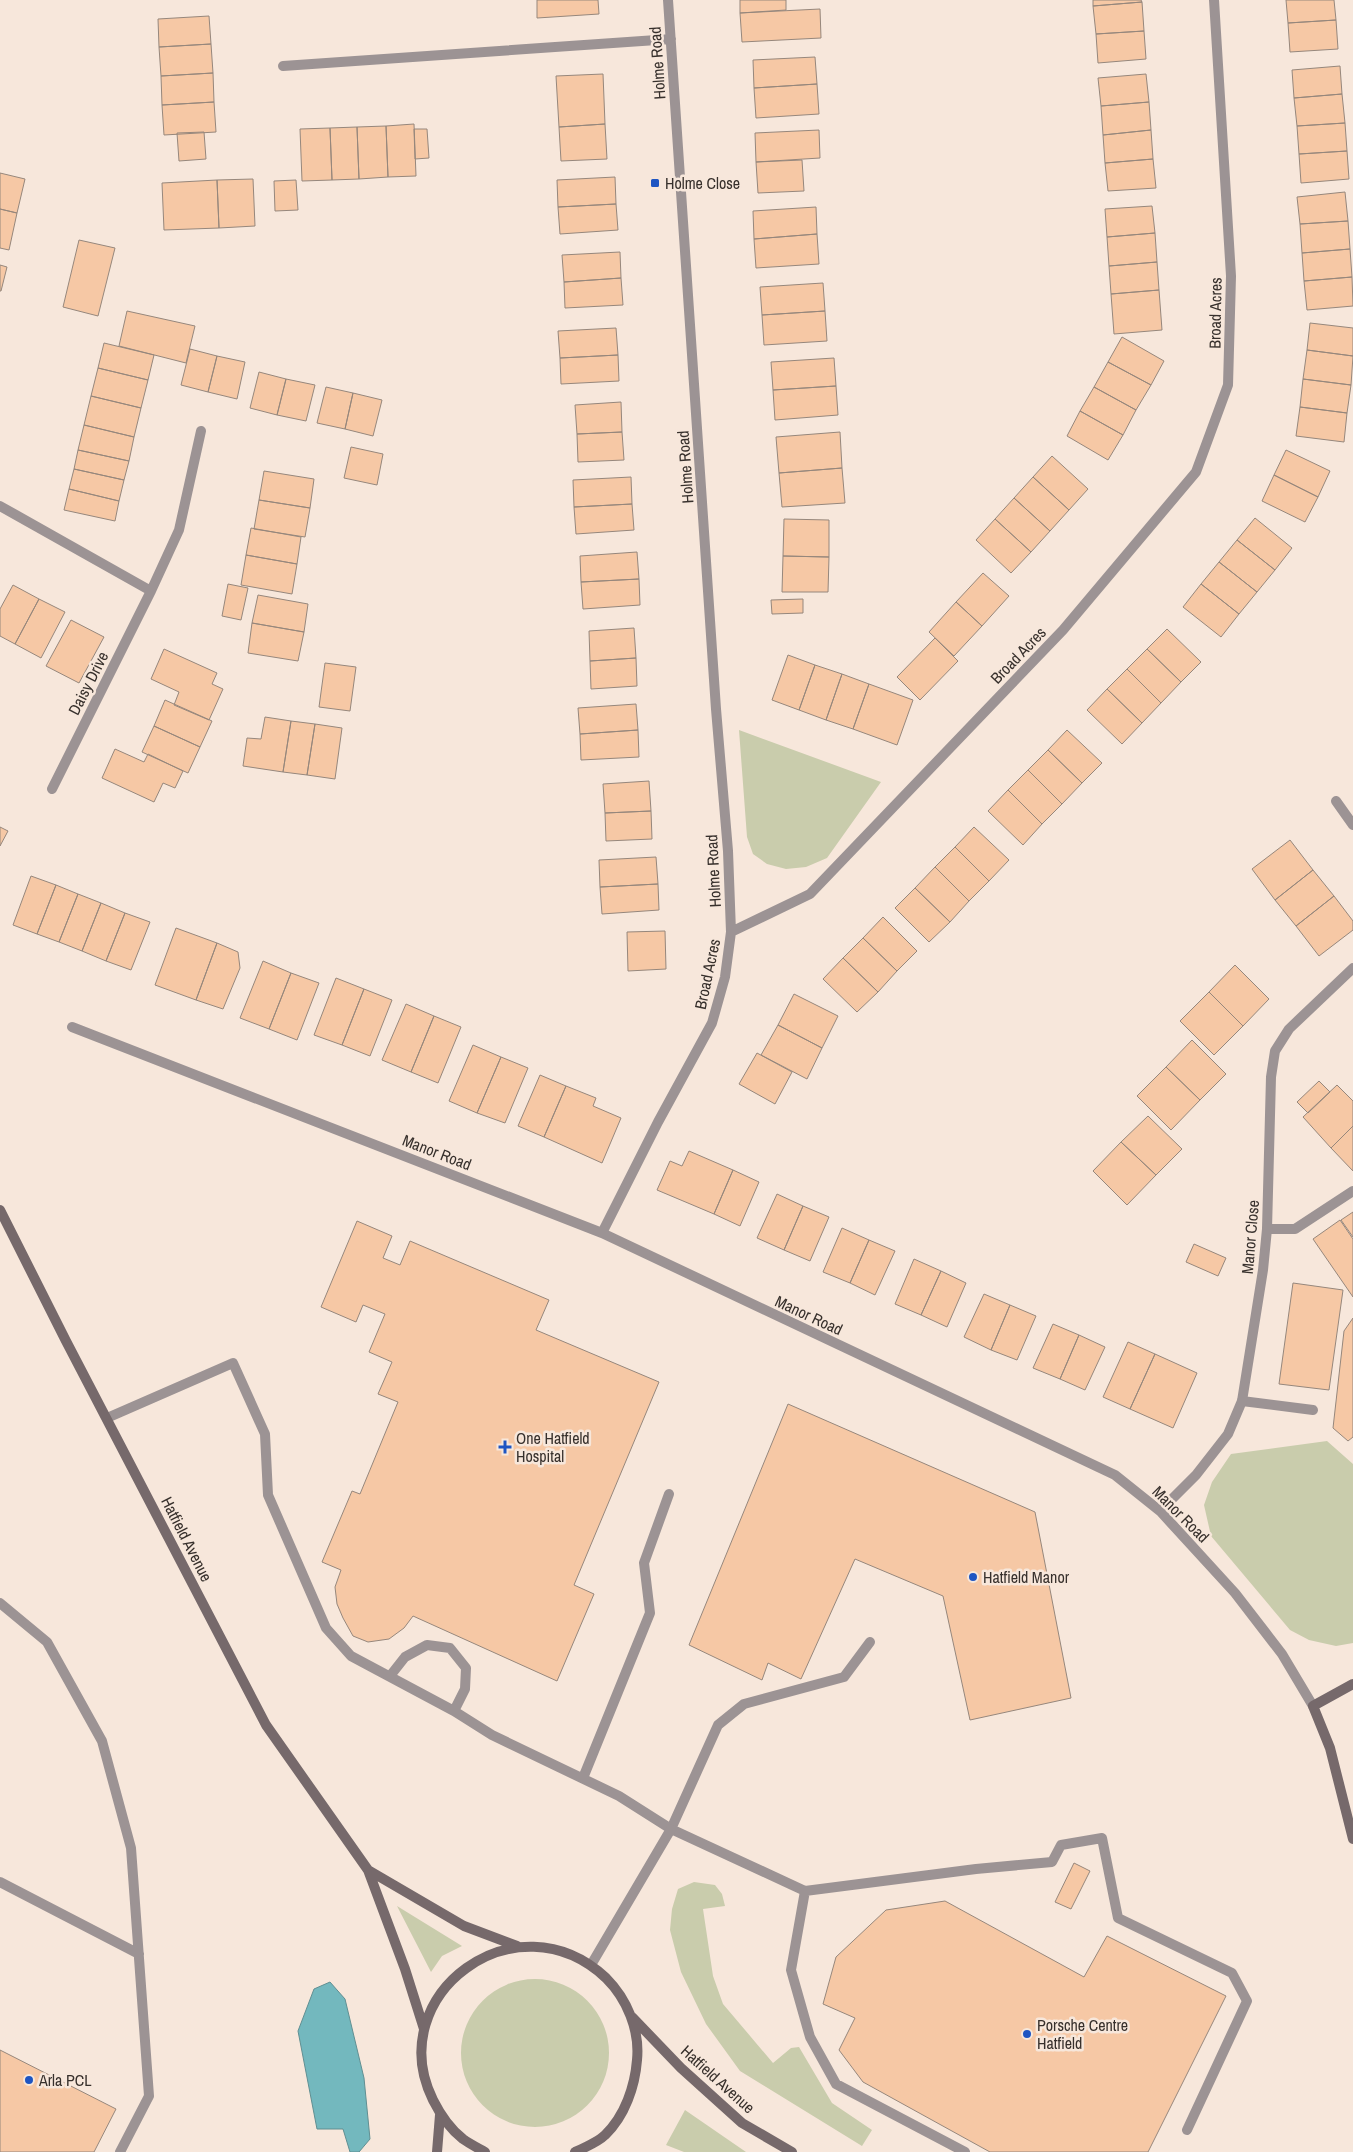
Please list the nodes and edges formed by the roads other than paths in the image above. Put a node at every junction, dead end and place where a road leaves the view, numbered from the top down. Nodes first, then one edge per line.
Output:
1 (668, 0) edge
2 (1214, 0) edge
3 (670, 39) junction
4 (283, 66) dead end
5 (201, 431) dead end
6 (0, 506) edge
7 (151, 591) junction
8 (52, 789) dead end
9 (1336, 801) dead end
10 (1353, 825) edge
11 (731, 932) junction
12 (1353, 968) edge
13 (72, 1027) dead end
14 (1353, 1190) edge
15 (0, 1210) edge
16 (1267, 1229) junction
17 (602, 1233) junction
18 (1242, 1401) junction
19 (1313, 1410) dead end
20 (107, 1418) junction
21 (669, 1494) dead end
22 (1160, 1511) junction
23 (0, 1603) edge
24 (870, 1642) dead end
25 (390, 1676) junction
26 (1353, 1684) edge
27 (1314, 1706) junction
28 (454, 1711) junction
29 (583, 1778) junction
30 (670, 1829) junction
31 (1353, 1839) edge
32 (368, 1870) junction
33 (0, 1882) edge
34 (805, 1890) junction
35 (517, 1946) junction
36 (139, 1954) junction
37 (592, 1965) junction
38 (632, 2017) junction
39 (424, 2029) junction
40 (440, 2115) junction
41 (1187, 2130) dead end
42 (120, 2152) edge
43 (437, 2152) edge
44 (486, 2152) edge
45 (578, 2152) edge
46 (792, 2152) edge
47 (965, 2152) edge

1 - 3 street, Holme Road
2 - 11 street, Broad Acres
3 - 4 street
3 - 11 street, Holme Road
5 - 7 street, Daisy Drive
6 - 7 street
7 - 8 street, Daisy Drive
9 - 10 street
11 - 17 street, Broad Acres
12 - 16 street, Manor Close
13 - 17 street, Manor Road
14 - 16 street
15 - 20 street, Hatfield Avenue
16 - 18 street, Manor Close
17 - 22 street, Manor Road
18 - 19 street
18 - 22 street, Manor Close
20 - 25 street
20 - 32 street, Hatfield Avenue
21 - 29 street
22 - 27 street, Manor Road
23 - 36 street
24 - 30 street
25 - 28 street
25 - 28 street
26 - 27 street
27 - 31 street, Manor Road
28 - 29 street
29 - 30 street
30 - 34 street
30 - 37 street
32 - 35 street, Hatfield Avenue
32 - 39 street, Hatfield Avenue
33 - 36 street
34 - 41 street
34 - 47 street
35 - 37 street
35 - 39 street
36 - 42 street
37 - 38 street
38 - 45 street
38 - 46 street, Hatfield Avenue
39 - 40 street
40 - 43 street
40 - 44 street

